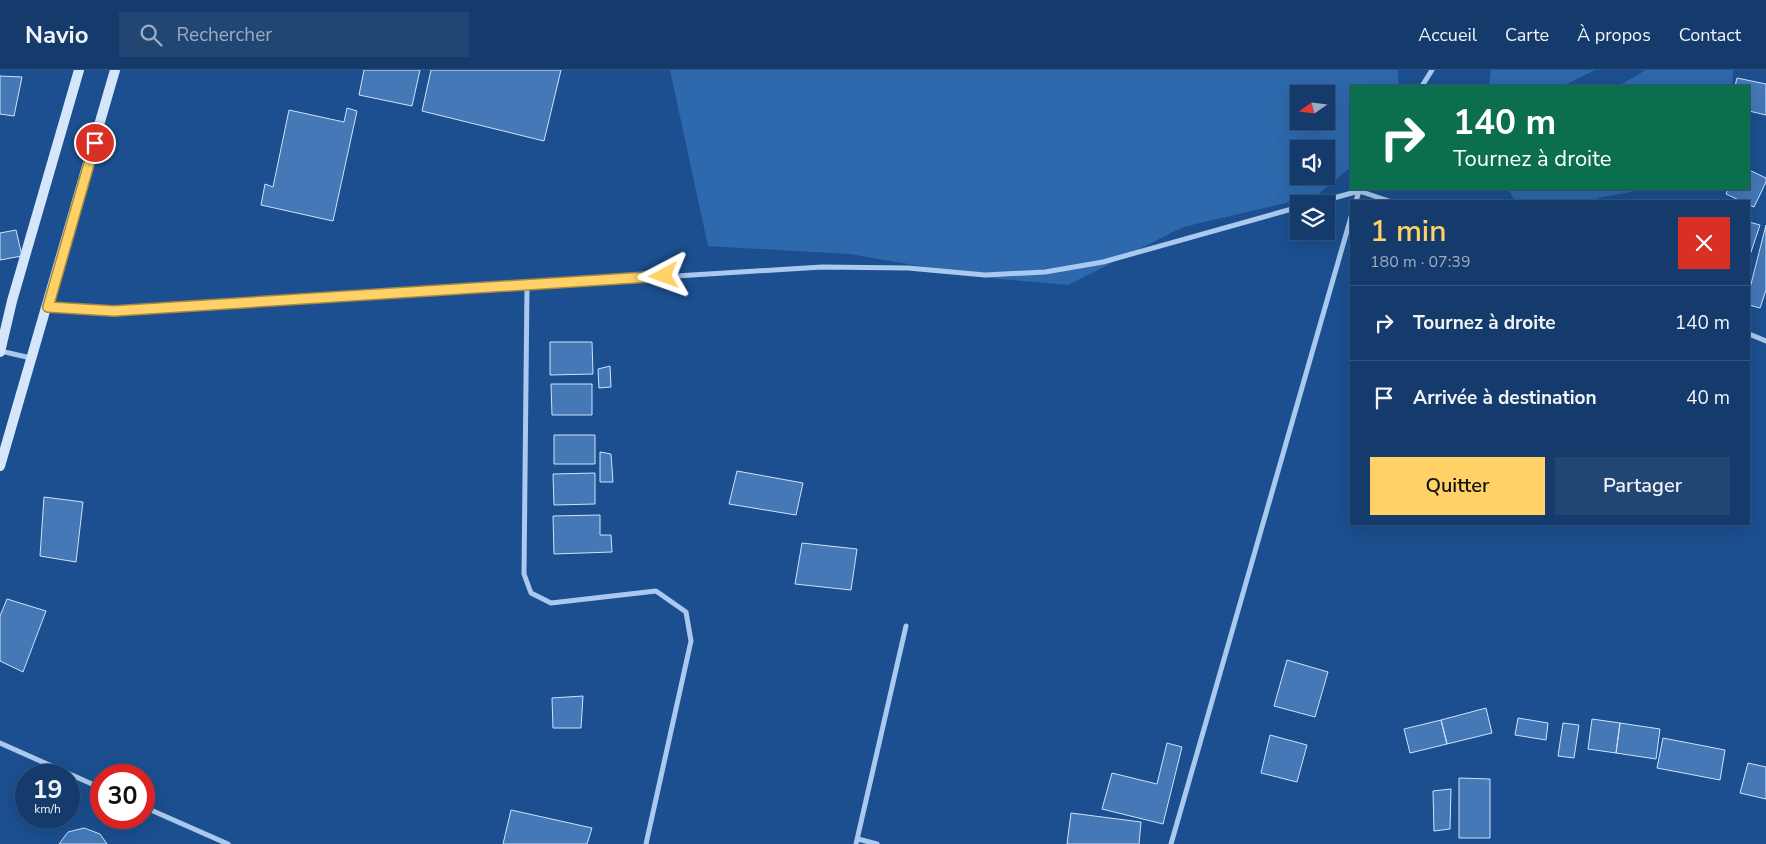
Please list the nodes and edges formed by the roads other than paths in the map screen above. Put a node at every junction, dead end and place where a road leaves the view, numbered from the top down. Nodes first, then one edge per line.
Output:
1 (79, 70) edge
2 (116, 70) edge
3 (1432, 70) edge
4 (1423, 85) edge
5 (1359, 190) edge
6 (1335, 197) edge
7 (1386, 200) edge
8 (1290, 210) edge
9 (1350, 221) edge
10 (527, 285) junction
11 (48, 307) junction
12 (1750, 334) edge
13 (1766, 341) edge
14 (0, 351) edge
15 (32, 358) junction
16 (0, 466) edge
17 (906, 626) dead end
18 (0, 743) edge
19 (90, 783) edge
20 (155, 812) edge
21 (857, 841) edge
22 (228, 844) edge
23 (646, 844) edge
24 (877, 844) edge
25 (1172, 844) edge

1 - 14 main road
2 - 11 main road
3 - 4 street
5 - 6 street
5 - 7 street
8 - 10 street
9 - 25 street
10 - 11 street
10 - 23 street
11 - 15 main road
12 - 13 street
14 - 15 street
15 - 16 main road
17 - 21 street
18 - 19 street
20 - 22 street
21 - 24 street

